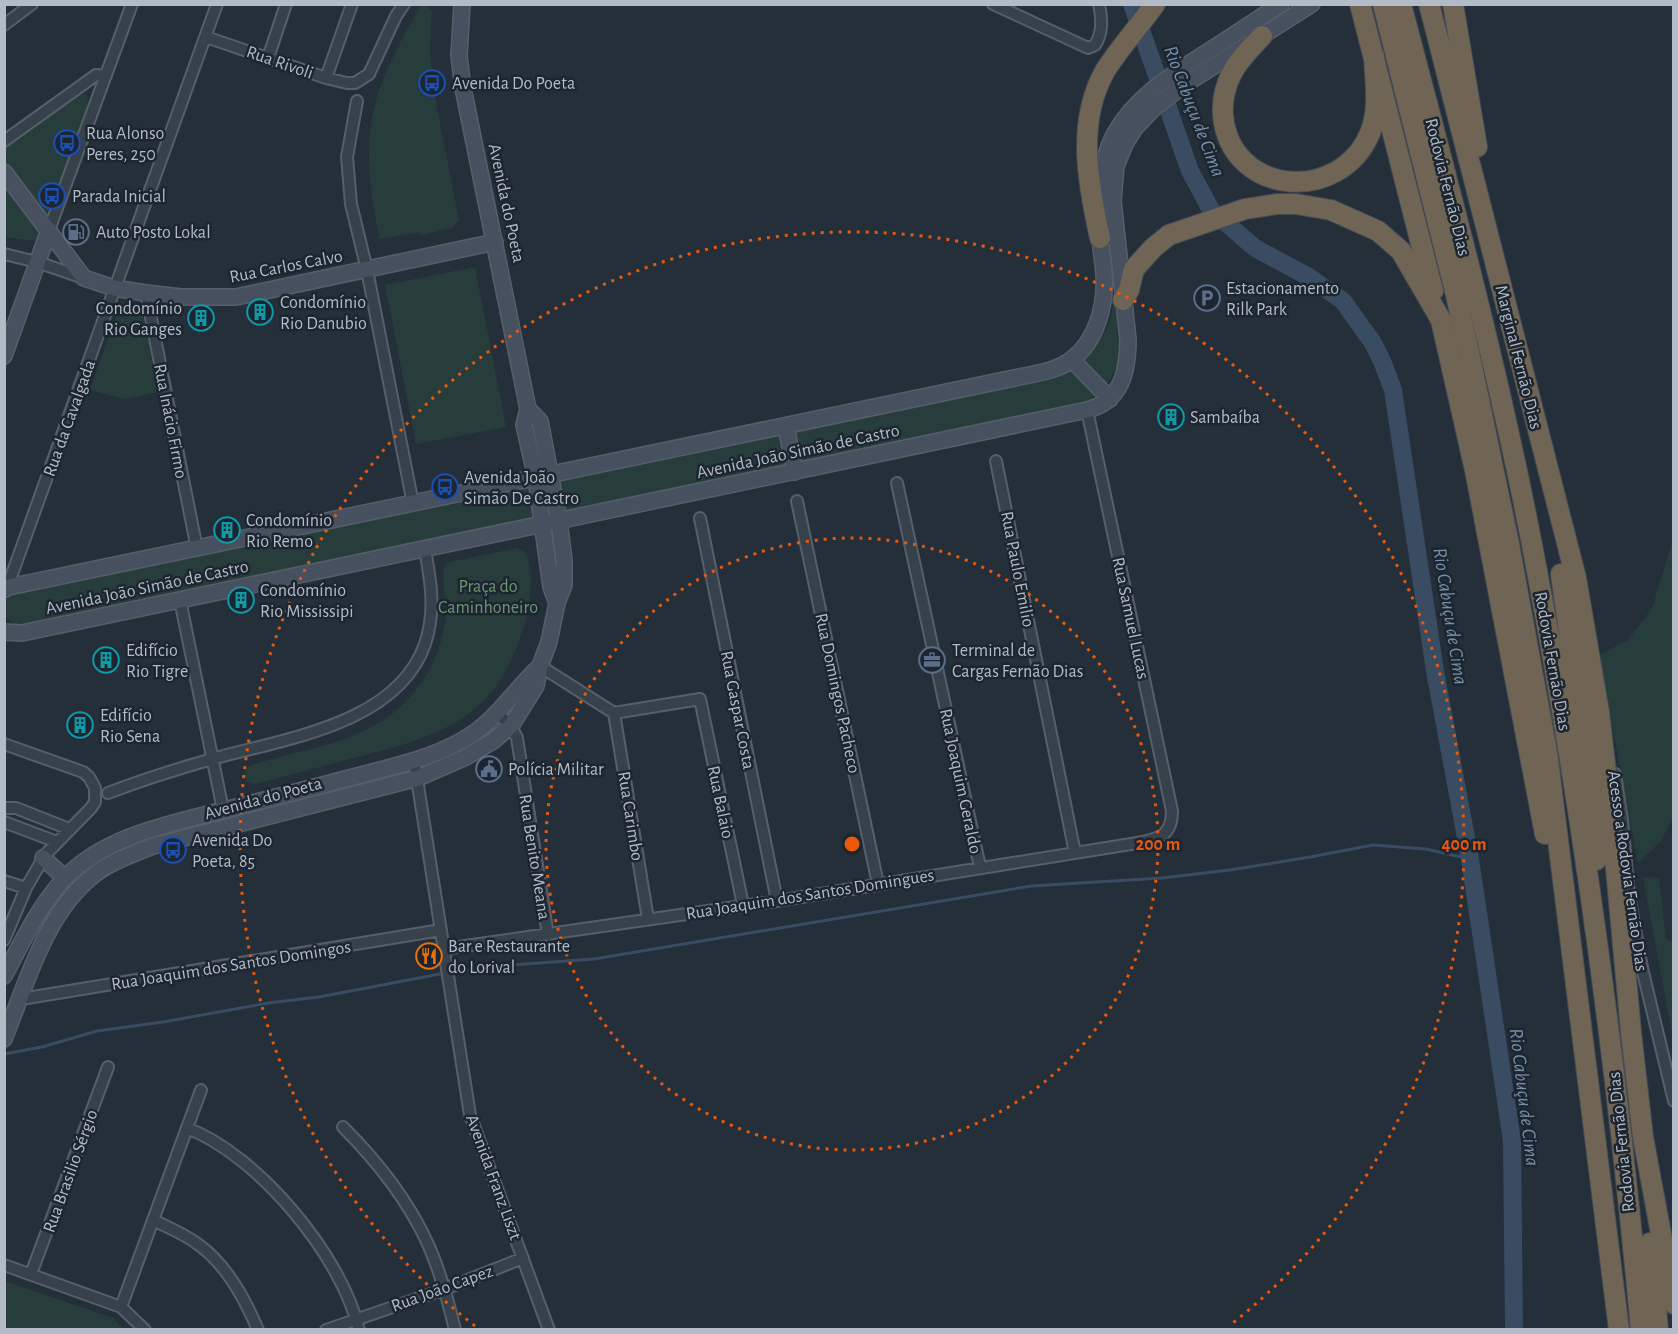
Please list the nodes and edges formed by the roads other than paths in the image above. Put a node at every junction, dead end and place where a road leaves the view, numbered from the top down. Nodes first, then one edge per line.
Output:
1 (32, 4) edge
2 (132, 4) edge
3 (217, 4) edge
4 (286, 4) edge
5 (352, 4) edge
6 (404, 4) edge
7 (993, 4) edge
8 (1099, 4) edge
9 (1155, 4) edge
10 (1281, 4) edge
11 (1312, 4) edge
12 (1360, 4) edge
13 (1383, 4) edge
14 (1401, 4) edge
15 (1429, 4) edge
16 (1453, 4) edge
17 (459, 7) edge
18 (4, 25) edge
19 (1262, 36) junction
20 (206, 37) junction
21 (1374, 56) junction
22 (268, 58) junction
23 (106, 76) junction
24 (326, 78) junction
25 (357, 101) dead end
26 (4, 141) edge
27 (4, 172) edge
28 (1480, 203) junction
29 (49, 230) junction
30 (1100, 238) junction
31 (495, 242) junction
32 (4, 254) edge
33 (37, 262) junction
34 (367, 270) junction
35 (84, 278) junction
36 (114, 288) junction
37 (146, 293) junction
38 (1123, 300) junction
39 (1441, 320) junction
40 (4, 356) edge
41 (1072, 360) junction
42 (1110, 399) junction
43 (1087, 410) junction
44 (786, 426) junction
45 (996, 461) dead end
46 (795, 472) junction
47 (543, 476) junction
48 (1550, 482) junction
49 (897, 483) dead end
50 (797, 501) dead end
51 (412, 504) junction
52 (699, 518) dead end
53 (559, 522) junction
54 (543, 525) junction
55 (197, 549) junction
56 (425, 549) junction
57 (5, 590) edge
58 (180, 600) junction
59 (557, 603) junction
60 (4, 632) edge
61 (540, 666) junction
62 (614, 712) junction
63 (1599, 712) junction
64 (498, 714) junction
65 (511, 726) junction
66 (4, 744) edge
67 (211, 759) junction
68 (414, 760) junction
69 (418, 778) junction
70 (108, 793) dead end
71 (4, 808) edge
72 (224, 810) junction
73 (4, 822) edge
74 (1171, 826) joint
75 (69, 829) junction
76 (57, 842) junction
77 (1075, 853) junction
78 (43, 858) junction
79 (980, 867) junction
80 (65, 878) junction
81 (4, 881) edge
82 (878, 884) junction
83 (26, 888) junction
84 (777, 901) junction
85 (743, 905) junction
86 (648, 919) junction
87 (1595, 921) junction
88 (1568, 923) junction
89 (441, 930) junction
90 (548, 935) junction
91 (4, 940) edge
92 (445, 953) junction
93 (4, 976) edge
94 (21, 999) junction
95 (4, 1038) edge
96 (108, 1067) dead end
97 (201, 1089) dead end
98 (1674, 1101) edge
99 (343, 1127) dead end
100 (187, 1128) junction
101 (1657, 1217) junction
102 (153, 1220) junction
103 (523, 1258) junction
104 (4, 1265) edge
105 (31, 1274) junction
106 (445, 1289) junction
107 (1615, 1304) junction
108 (1674, 1304) edge
109 (121, 1307) junction
110 (358, 1324) edge
111 (145, 1329) edge
112 (258, 1329) edge
113 (326, 1329) edge
114 (455, 1329) edge
115 (549, 1329) edge
116 (1614, 1329) edge
117 (1619, 1329) edge
118 (1641, 1329) edge
119 (1659, 1329) edge

1 - 18 street
2 - 23 street
3 - 20 street, Rua da Cavalgada
4 - 22 street
5 - 24 street
6 - 24 street, Rua Rivoli
7 - 8 street
9 - 30 highway
10 - 30 main road, Avenida João Simão de Castro
11 - 19 main road
12 - 21 highway
13 - 88 highway, Rodovia Fernão Dias
14 - 87 highway, Rodovia Fernão Dias
15 - 28 highway, Marginal Fernão Dias
16 - 28 highway
17 - 31 main road, Avenida do Poeta
19 - 21 highway
19 - 38 main road
20 - 22 street, Rua Rivoli
20 - 36 street, Rua da Cavalgada
21 - 39 highway
22 - 24 street, Rua Rivoli
23 - 26 street
23 - 29 street
25 - 34 street
27 - 29 main road
28 - 48 highway, Marginal Fernão Dias
29 - 33 main road
29 - 35 main road
30 - 41 main road, Avenida João Simão de Castro
31 - 34 main road, Rua Carlos Calvo
31 - 47 main road, Avenida do Poeta
32 - 33 street, Rua Carlos Calvo
33 - 35 street, Rua Carlos Calvo
33 - 40 main road
34 - 37 main road, Rua Carlos Calvo
34 - 51 street
35 - 36 main road, Rua Carlos Calvo
36 - 37 main road, Rua Carlos Calvo
36 - 57 street, Rua da Cavalgada
37 - 55 street, Rua Inácio Firmo
38 - 39 highway
38 - 42 main road
39 - 88 highway
41 - 42 main road
41 - 44 main road, Avenida João Simão de Castro
42 - 43 main road, Avenida João Simão de Castro
43 - 46 main road, Avenida João Simão de Castro
43 - 74 street, Rua Samuel Lucas
44 - 46 main road
44 - 47 main road, Avenida João Simão de Castro
45 - 77 street, Rua Paulo Emilio
46 - 53 main road, Avenida João Simão de Castro
47 - 51 main road, Avenida João Simão de Castro
47 - 53 main road, Avenida do Poeta
47 - 54 main road, Avenida do Poeta
48 - 63 highway, Marginal Fernão Dias
48 - 87 highway
49 - 79 street, Rua Joaquim Geraldo
50 - 82 street, Rua Domingos Pacheco
51 - 55 main road, Avenida João Simão de Castro
52 - 84 street, Rua Gaspar Costa
53 - 54 main road, Avenida João Simão de Castro
53 - 59 main road, Avenida do Poeta
54 - 56 main road, Avenida João Simão de Castro
54 - 59 main road, Avenida do Poeta
55 - 57 main road, Avenida João Simão de Castro
56 - 58 main road, Avenida João Simão de Castro
56 - 67 street
58 - 60 main road, Avenida João Simão de Castro
58 - 67 street
59 - 61 main road, Avenida do Poeta
61 - 62 street
61 - 64 main road, Avenida do Poeta
61 - 65 main road, Avenida do Poeta
62 - 85 street, Rua Balaio
62 - 86 street, Rua Carimbo
63 - 98 street, Acesso a Rodovia Fernão Dias
63 - 101 highway, Marginal Fernão Dias
64 - 65 street
64 - 68 main road, Avenida do Poeta
65 - 69 main road, Avenida do Poeta
65 - 90 street, Rua Benito Meana
66 - 75 street
67 - 70 street
67 - 72 street
68 - 69 street, Avenida Franz Liszt
68 - 72 main road, Avenida do Poeta
69 - 89 street, Avenida Franz Liszt
69 - 94 main road, Avenida do Poeta
71 - 75 street
72 - 80 main road, Avenida do Poeta
73 - 76 street
74 - 77 street, Rua Joaquim dos Santos Domingues
75 - 76 street
76 - 78 street
77 - 79 street, Rua Joaquim dos Santos Domingues
78 - 80 main road
78 - 83 street
79 - 82 street, Rua Joaquim dos Santos Domingues
80 - 93 main road, Avenida do Poeta
81 - 83 street
82 - 84 street, Rua Joaquim dos Santos Domingues
83 - 91 street
84 - 85 street, Rua Joaquim dos Santos Domingues
85 - 86 street, Rua Joaquim dos Santos Domingues
86 - 90 street, Rua Joaquim dos Santos Domingues
87 - 118 highway, Rodovia Fernão Dias
88 - 107 highway, Rodovia Fernão Dias
89 - 92 street, Avenida Franz Liszt
89 - 94 street, Rua Joaquim dos Santos Domingos
90 - 92 street, Rua Joaquim dos Santos Domingues
92 - 103 street, Avenida Franz Liszt
94 - 95 main road, Avenida do Poeta
96 - 105 street, Rua Brasilio Sérgio
97 - 100 street
99 - 106 street
100 - 102 street
100 - 110 street
101 - 108 highway, Marginal Fernão Dias
101 - 119 highway
102 - 109 street
102 - 112 street
103 - 106 street, Rua João Capez
103 - 115 street, Avenida Franz Liszt
104 - 105 street
105 - 109 street
106 - 110 street, Rua João Capez
106 - 114 street
107 - 116 highway
107 - 117 highway, Rodovia Fernão Dias
109 - 111 street
110 - 113 street, Rua João Capez

